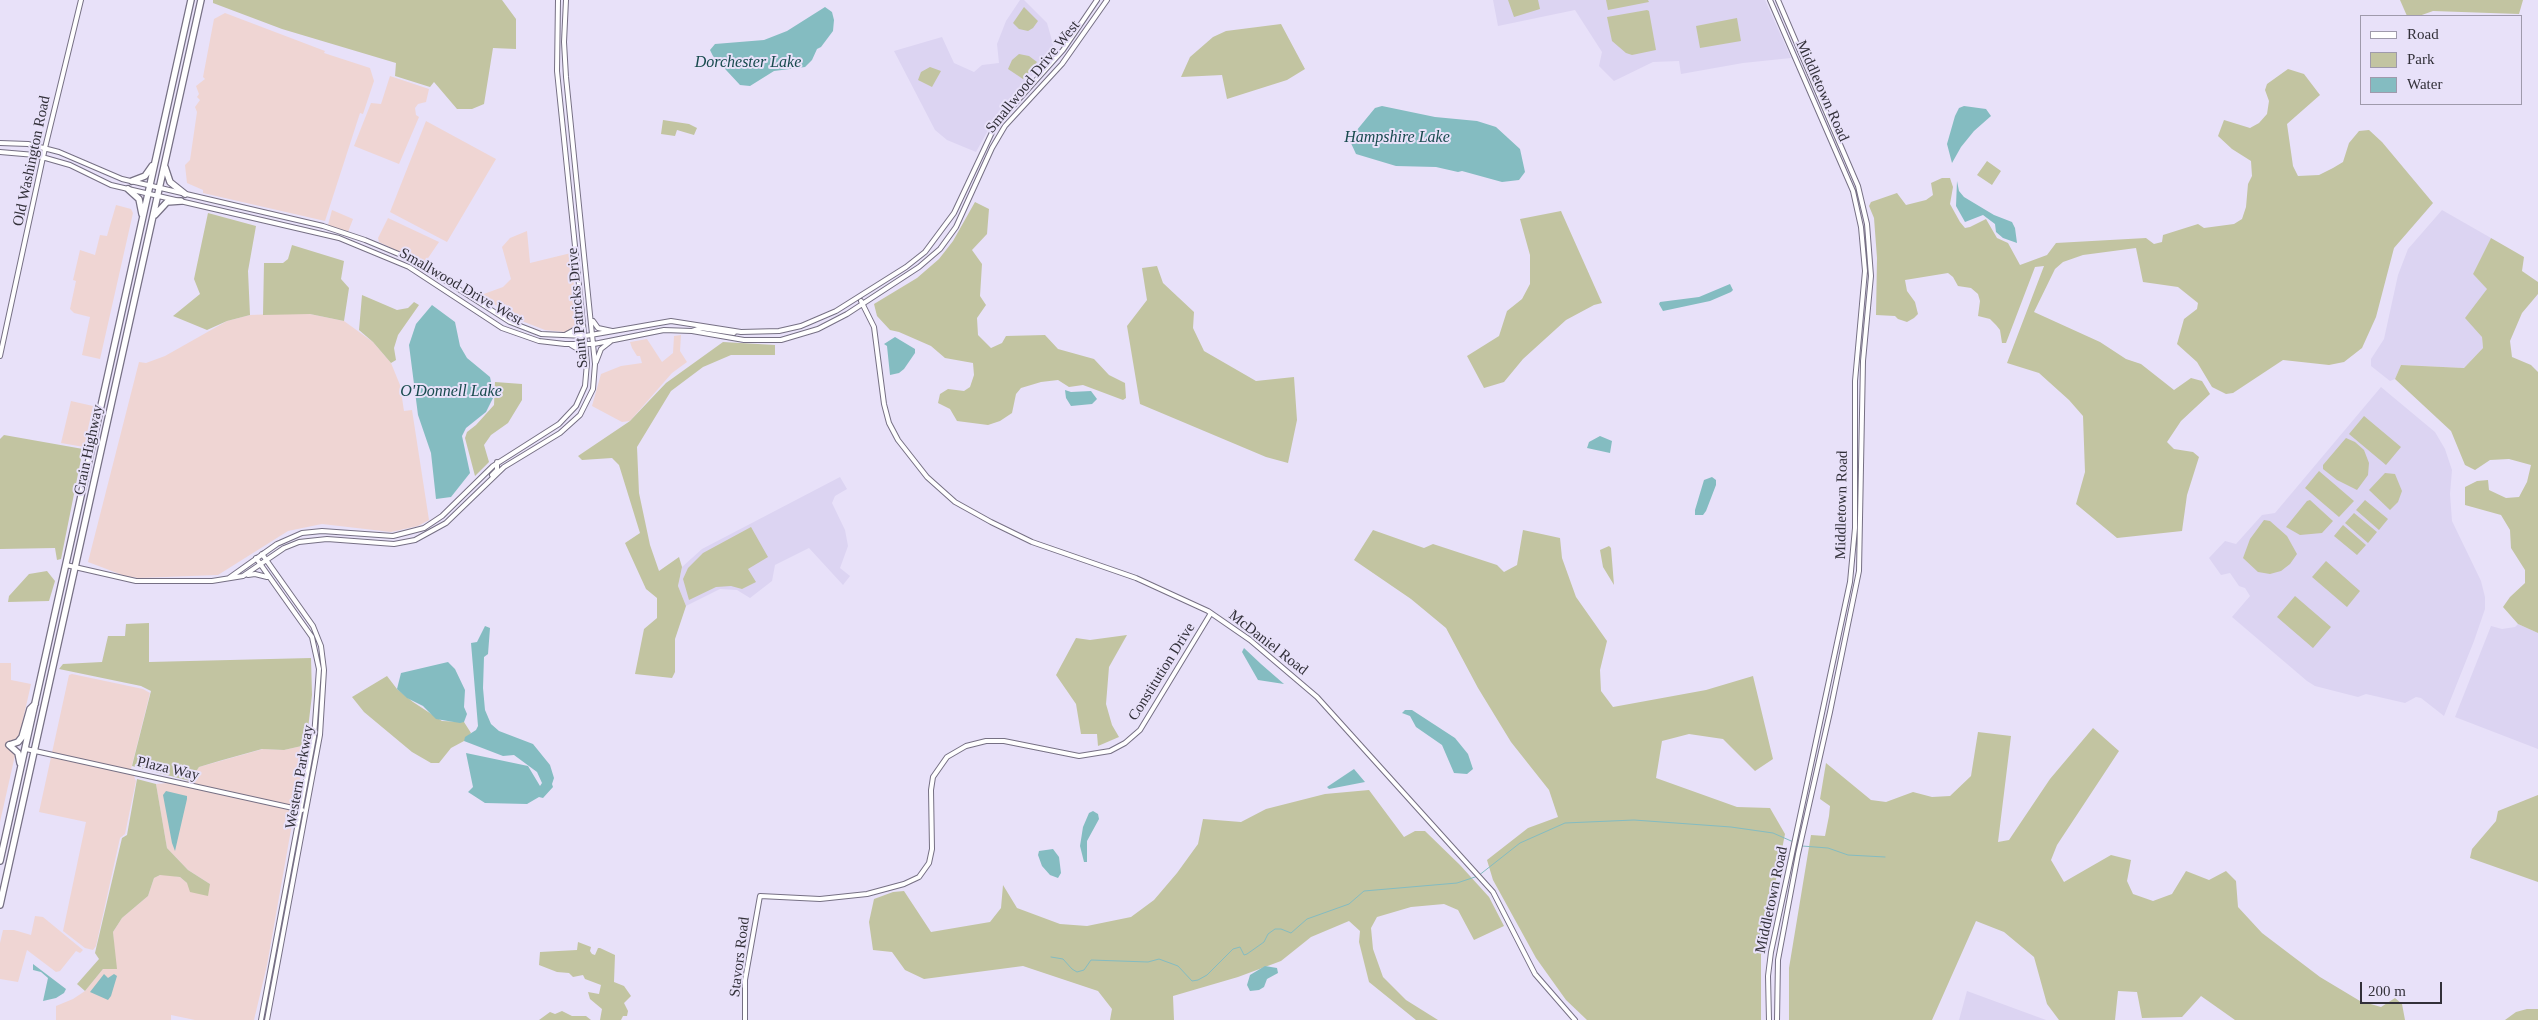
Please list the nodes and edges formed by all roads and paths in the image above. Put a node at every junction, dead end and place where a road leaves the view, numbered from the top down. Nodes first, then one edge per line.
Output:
1 (81, 0) edge
2 (191, 0) edge
3 (201, 0) edge
4 (558, 0) edge
5 (566, 0) edge
6 (1097, 0) edge
7 (1107, 0) edge
8 (1770, 0) edge
9 (1778, 0) edge
10 (0, 143) edge
11 (45, 148) junction
12 (0, 152) edge
13 (158, 152) junction
14 (44, 157) junction
15 (165, 164) junction
16 (132, 181) junction
17 (150, 185) junction
18 (160, 188) junction
19 (128, 189) junction
20 (148, 193) junction
21 (185, 194) junction
22 (158, 195) junction
23 (182, 201) junction
24 (154, 216) junction
25 (143, 219) junction
26 (859, 297) junction
27 (862, 303) junction
28 (582, 316) junction
29 (591, 317) junction
30 (644, 325) junction
31 (676, 330) junction
32 (692, 331) junction
33 (616, 332) junction
34 (754, 333) junction
35 (560, 336) junction
36 (585, 336) junction
37 (593, 336) junction
38 (614, 340) junction
39 (569, 344) junction
40 (586, 344) junction
41 (594, 344) junction
42 (0, 356) edge
43 (588, 363) junction
44 (595, 364) junction
45 (497, 462) junction
46 (482, 487) junction
47 (262, 554) junction
48 (256, 558) junction
49 (267, 560) junction
50 (260, 564) junction
51 (66, 566) junction
52 (76, 568) junction
53 (243, 576) junction
54 (229, 578) junction
55 (271, 580) junction
56 (1211, 613) junction
57 (35, 704) junction
58 (26, 749) junction
59 (34, 751) junction
60 (21, 769) junction
61 (303, 810) junction
62 (1799, 837) junction
63 (1796, 853) junction
64 (0, 861) edge
65 (760, 896) joint
66 (0, 905) edge
67 (260, 1020) edge
68 (267, 1020) edge
69 (745, 1020) edge
70 (1576, 1020) edge
71 (1769, 1020) edge
72 (1777, 1020) edge

1 - 11 main road, Old Washington Road
2 - 13 highway, Crain Highway
3 - 15 highway, Crain Highway
4 - 28 main road, Saint Patricks Drive
5 - 29 main road, Saint Patricks Drive
6 - 26 main road, Smallwood Drive West
7 - 27 main road, Smallwood Drive West
8 - 62 main road, Middletown Road
9 - 62 main road, Middletown Road
10 - 11 main road, Smallwood Drive West
11 - 14 main road, Old Washington Road
11 - 16 main road, Smallwood Drive West
12 - 14 main road, Smallwood Drive West
13 - 16 highway
13 - 17 highway, Crain Highway
14 - 19 main road, Smallwood Drive West
14 - 42 main road, Old Washington Road
15 - 18 highway, Crain Highway
15 - 21 highway
16 - 17 main road, Smallwood Drive West
17 - 18 main road, Smallwood Drive West
17 - 20 highway, Crain Highway
18 - 21 main road, Smallwood Drive West
18 - 22 highway, Crain Highway
19 - 20 main road, Smallwood Drive West
19 - 25 highway
20 - 22 main road, Smallwood Drive West
20 - 25 highway, Crain Highway
21 - 35 main road, Smallwood Drive West
22 - 23 main road, Smallwood Drive West
22 - 24 highway, Crain Highway
23 - 24 highway
23 - 39 main road, Smallwood Drive West
24 - 52 highway, Crain Highway
25 - 51 highway, Crain Highway
26 - 27 main road, McDaniel Road
26 - 34 main road, Smallwood Drive West
27 - 32 main road, Smallwood Drive West
27 - 56 main road, McDaniel Road
28 - 35 main road
28 - 36 main road, Saint Patricks Drive
29 - 33 main road
29 - 37 main road, Saint Patricks Drive
30 - 31 main road
30 - 33 main road, Smallwood Drive West
30 - 34 main road, Smallwood Drive West
31 - 32 main road, Smallwood Drive West
31 - 38 main road, Smallwood Drive West
32 - 34 main road
33 - 37 main road, Smallwood Drive West
35 - 36 main road, Smallwood Drive West
36 - 37 main road, Smallwood Drive West
36 - 40 main road, Saint Patricks Drive
37 - 41 main road, Saint Patricks Drive
38 - 41 main road, Smallwood Drive West
38 - 44 main road
39 - 40 main road, Smallwood Drive West
39 - 43 main road
40 - 41 main road, Smallwood Drive West
40 - 43 main road, Saint Patricks Drive
41 - 44 main road, Saint Patricks Drive
43 - 45 main road, Saint Patricks Drive
44 - 46 main road, Saint Patricks Drive
45 - 46 main road
45 - 47 main road, Saint Patricks Drive
46 - 49 main road, Saint Patricks Drive
47 - 48 main road, Saint Patricks Drive
47 - 49 main road, Western Parkway
48 - 50 main road, Western Parkway
48 - 54 main road, Saint Patricks Drive
49 - 50 main road, Saint Patricks Drive
49 - 61 main road, Western Parkway
50 - 53 main road, Saint Patricks Drive
50 - 55 main road, Western Parkway
51 - 52 main road, Saint Patricks Drive
51 - 57 highway, Crain Highway
52 - 54 main road, Saint Patricks Drive
52 - 59 highway, Crain Highway
53 - 54 main road, Saint Patricks Drive
53 - 55 main road
55 - 61 main road, Western Parkway
56 - 65 main road, Constitution Drive
56 - 70 main road, McDaniel Road
57 - 58 highway, Crain Highway
57 - 60 highway
58 - 59 main road, Plaza Way
58 - 60 highway, Crain Highway
59 - 61 main road, Plaza Way
59 - 66 highway, Crain Highway
60 - 64 highway, Crain Highway
61 - 67 main road, Western Parkway
61 - 68 main road, Western Parkway
62 - 63 main road, Middletown Road
63 - 71 main road, Middletown Road
63 - 72 main road, Middletown Road
65 - 69 main road, Stavors Road

